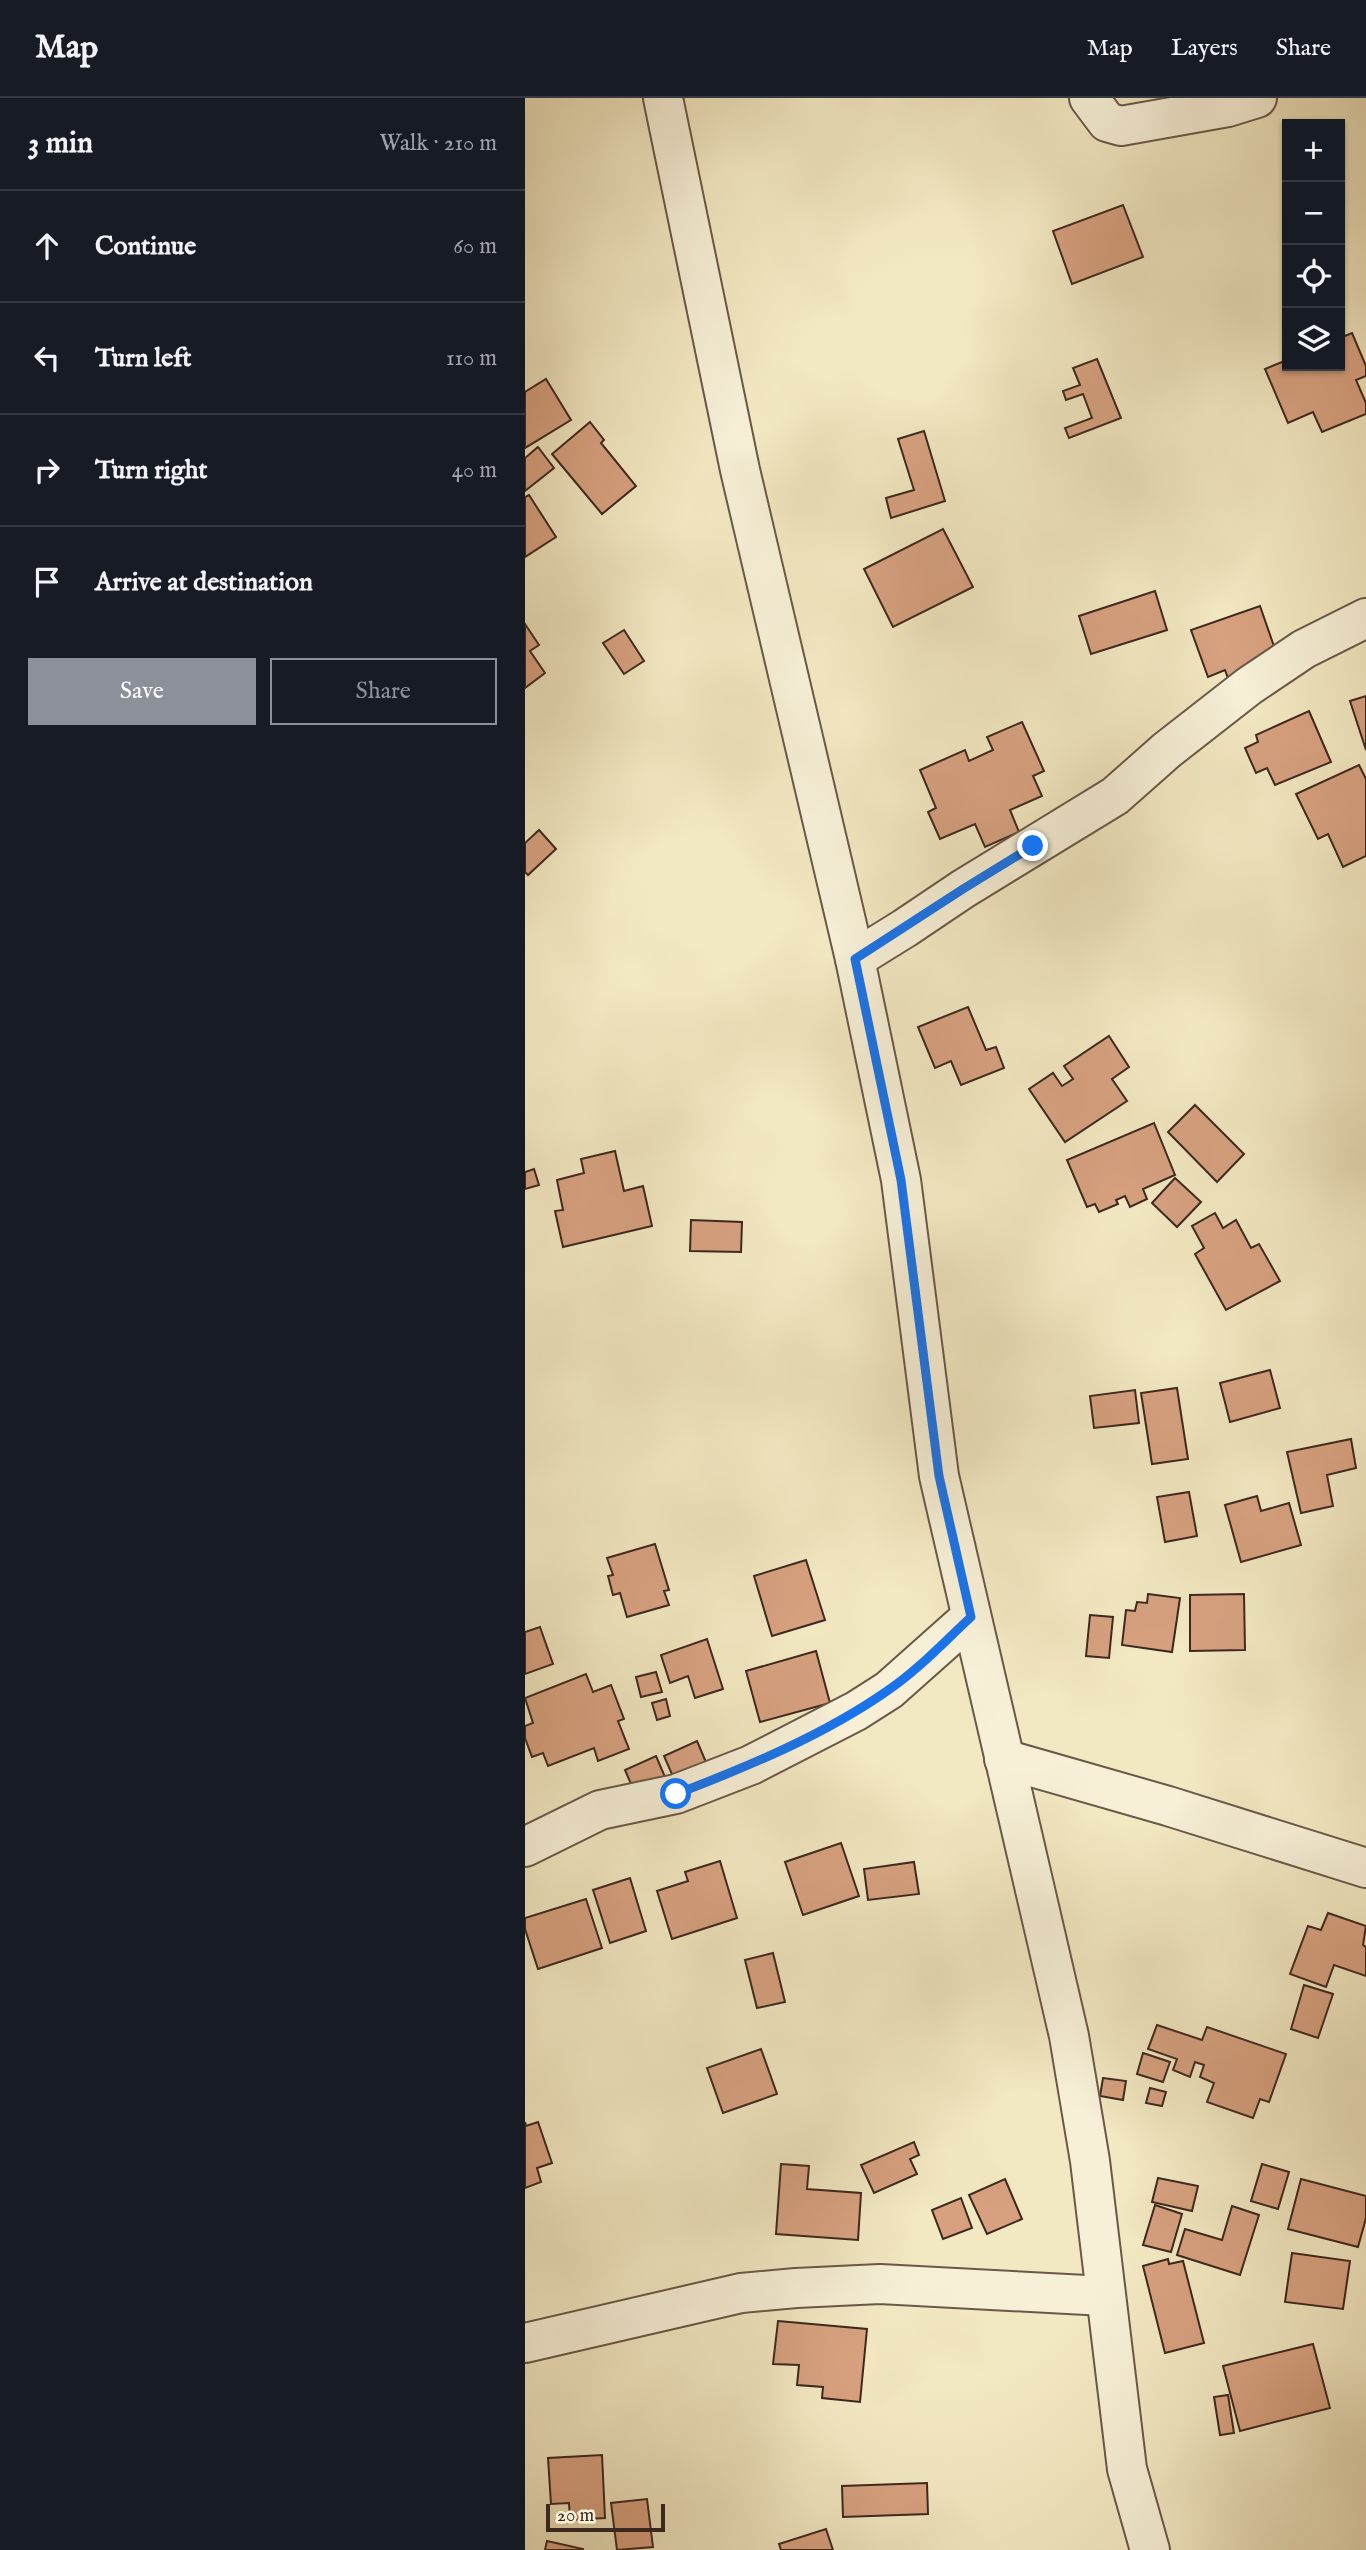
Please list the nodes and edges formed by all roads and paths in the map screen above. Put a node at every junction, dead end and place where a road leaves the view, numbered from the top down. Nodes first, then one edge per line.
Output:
1 (663, 98) edge
2 (1089, 98) edge
3 (1257, 98) edge
4 (1366, 618) edge
5 (855, 959) junction
6 (971, 1617) junction
7 (1004, 1759) junction
8 (525, 1847) edge
9 (1366, 1868) edge
10 (1105, 2296) junction
11 (525, 2343) edge
12 (1150, 2550) edge

1 - 5 street
2 - 3 street
4 - 5 street
5 - 6 street
6 - 7 street
6 - 8 street
7 - 9 street
7 - 10 street
10 - 11 street
10 - 12 street

